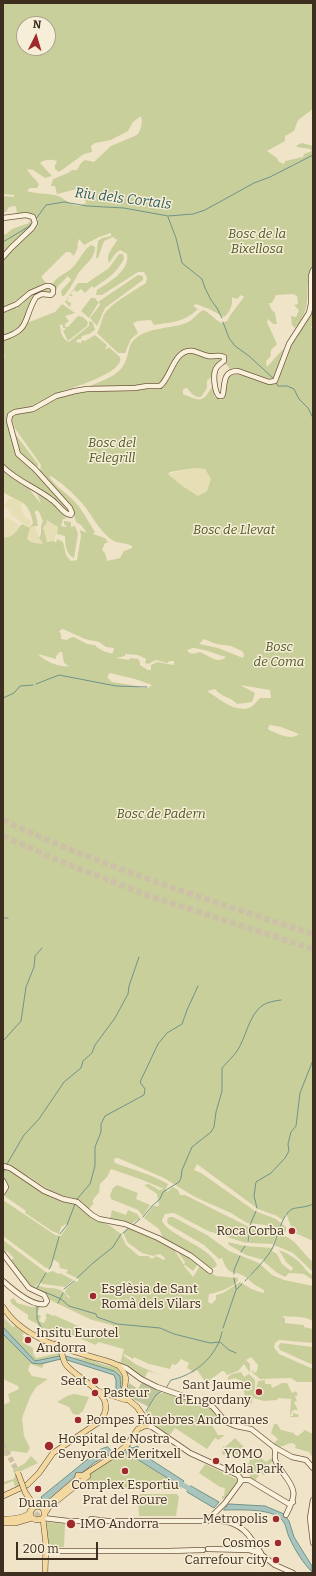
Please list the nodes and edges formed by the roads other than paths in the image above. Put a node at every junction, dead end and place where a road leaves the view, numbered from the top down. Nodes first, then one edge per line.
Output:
1 (3, 218) edge
2 (3, 257) edge
3 (313, 270) edge
4 (4, 309) edge
5 (3, 338) edge
6 (3, 467) edge
7 (3, 1166) edge
8 (3, 1181) edge
9 (3, 1192) edge
10 (3, 1254) edge
11 (210, 1271) dead end
12 (3, 1281) edge
13 (3, 1307) edge
14 (56, 1344) junction
15 (68, 1349) junction
16 (63, 1355) junction
17 (116, 1364) junction
18 (97, 1390) junction
19 (124, 1390) junction
20 (104, 1393) junction
21 (130, 1402) junction
22 (145, 1423) junction
23 (274, 1447) junction
24 (281, 1451) junction
25 (62, 1453) dead end
26 (275, 1454) junction
27 (103, 1462) junction
28 (313, 1468) edge
29 (18, 1473) tunnel mouth
30 (240, 1482) junction
31 (25, 1487) junction
32 (3, 1496) edge
33 (313, 1500) edge
34 (293, 1502) junction
35 (49, 1504) junction
36 (37, 1513) junction
37 (286, 1515) dead end
38 (208, 1520) junction
39 (3, 1521) edge
40 (313, 1543) edge
41 (46, 1546) junction
42 (253, 1549) junction
43 (52, 1551) junction
44 (46, 1556) junction
45 (44, 1573) edge
46 (293, 1573) edge

1 - 2 main road
3 - 6 main road
4 - 5 main road
7 - 11 main road
8 - 9 main road
10 - 12 main road
13 - 14 main road
14 - 15 main road
14 - 16 main road
15 - 16 main road
15 - 17 main road
16 - 18 main road
17 - 19 main road
17 - 23 main road
18 - 20 main road
18 - 31 main road
19 - 20 main road
19 - 21 main road
20 - 21 main road
21 - 22 main road
22 - 27 main road
22 - 30 main road
23 - 24 main road
23 - 26 main road
24 - 26 main road
24 - 28 main road
25 - 31 main road
26 - 34 main road
27 - 35 main road
27 - 35 main road
27 - 36 main road
29 - 36 main road, bridge
30 - 34 main road
30 - 38 main road
31 - 32 main road
31 - 36 main road
33 - 40 main road
34 - 37 main road
35 - 36 main road
36 - 38 main road
36 - 39 main road
36 - 41 main road
36 - 45 main road
38 - 42 main road
41 - 43 main road
41 - 44 main road
42 - 43 main road
42 - 46 main road
43 - 44 main road
44 - 45 main road

